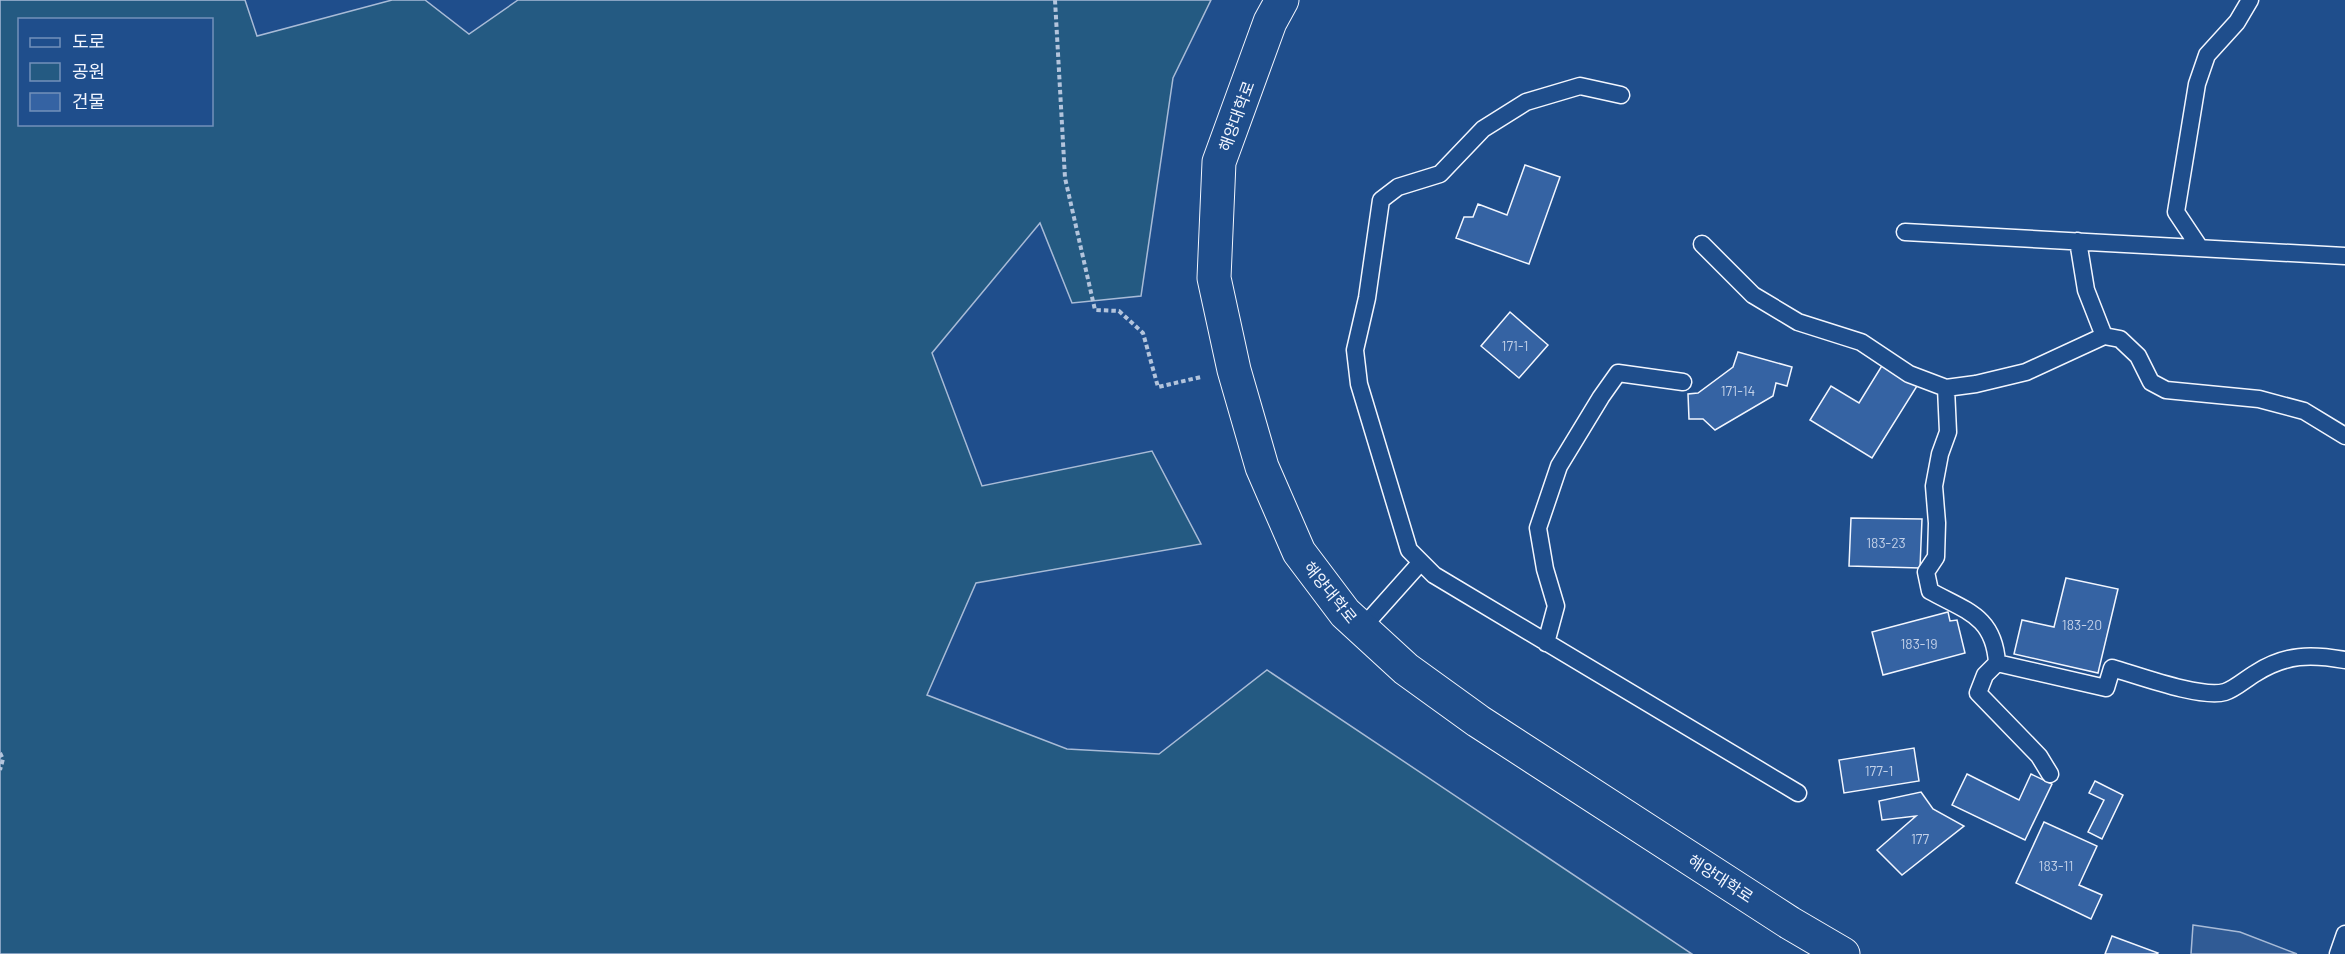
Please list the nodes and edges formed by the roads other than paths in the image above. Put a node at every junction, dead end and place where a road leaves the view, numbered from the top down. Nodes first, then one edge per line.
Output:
1 (1282, 0) edge
2 (2250, 0) edge
3 (1621, 95) dead end
4 (1905, 232) dead end
5 (2078, 241) junction
6 (1702, 244) dead end
7 (2200, 248) junction
8 (2345, 256) edge
9 (2104, 336) junction
10 (1683, 382) dead end
11 (1946, 388) junction
12 (2345, 436) edge
13 (1421, 562) junction
14 (1362, 628) junction
15 (1546, 643) junction
16 (2345, 660) edge
17 (1997, 663) junction
18 (2050, 774) dead end
19 (1798, 793) dead end
20 (2345, 934) edge
21 (1843, 954) edge
22 (2338, 954) edge

1 - 14 street, 해양대학로
2 - 7 lane
3 - 13 lane
4 - 5 lane
5 - 7 lane
5 - 9 lane
6 - 11 lane
7 - 8 lane
9 - 11 lane
9 - 12 lane
10 - 15 lane
11 - 17 lane
13 - 14 lane
13 - 15 lane
14 - 21 street, 해양대학로
15 - 19 lane
16 - 17 lane
17 - 18 lane
20 - 22 lane

